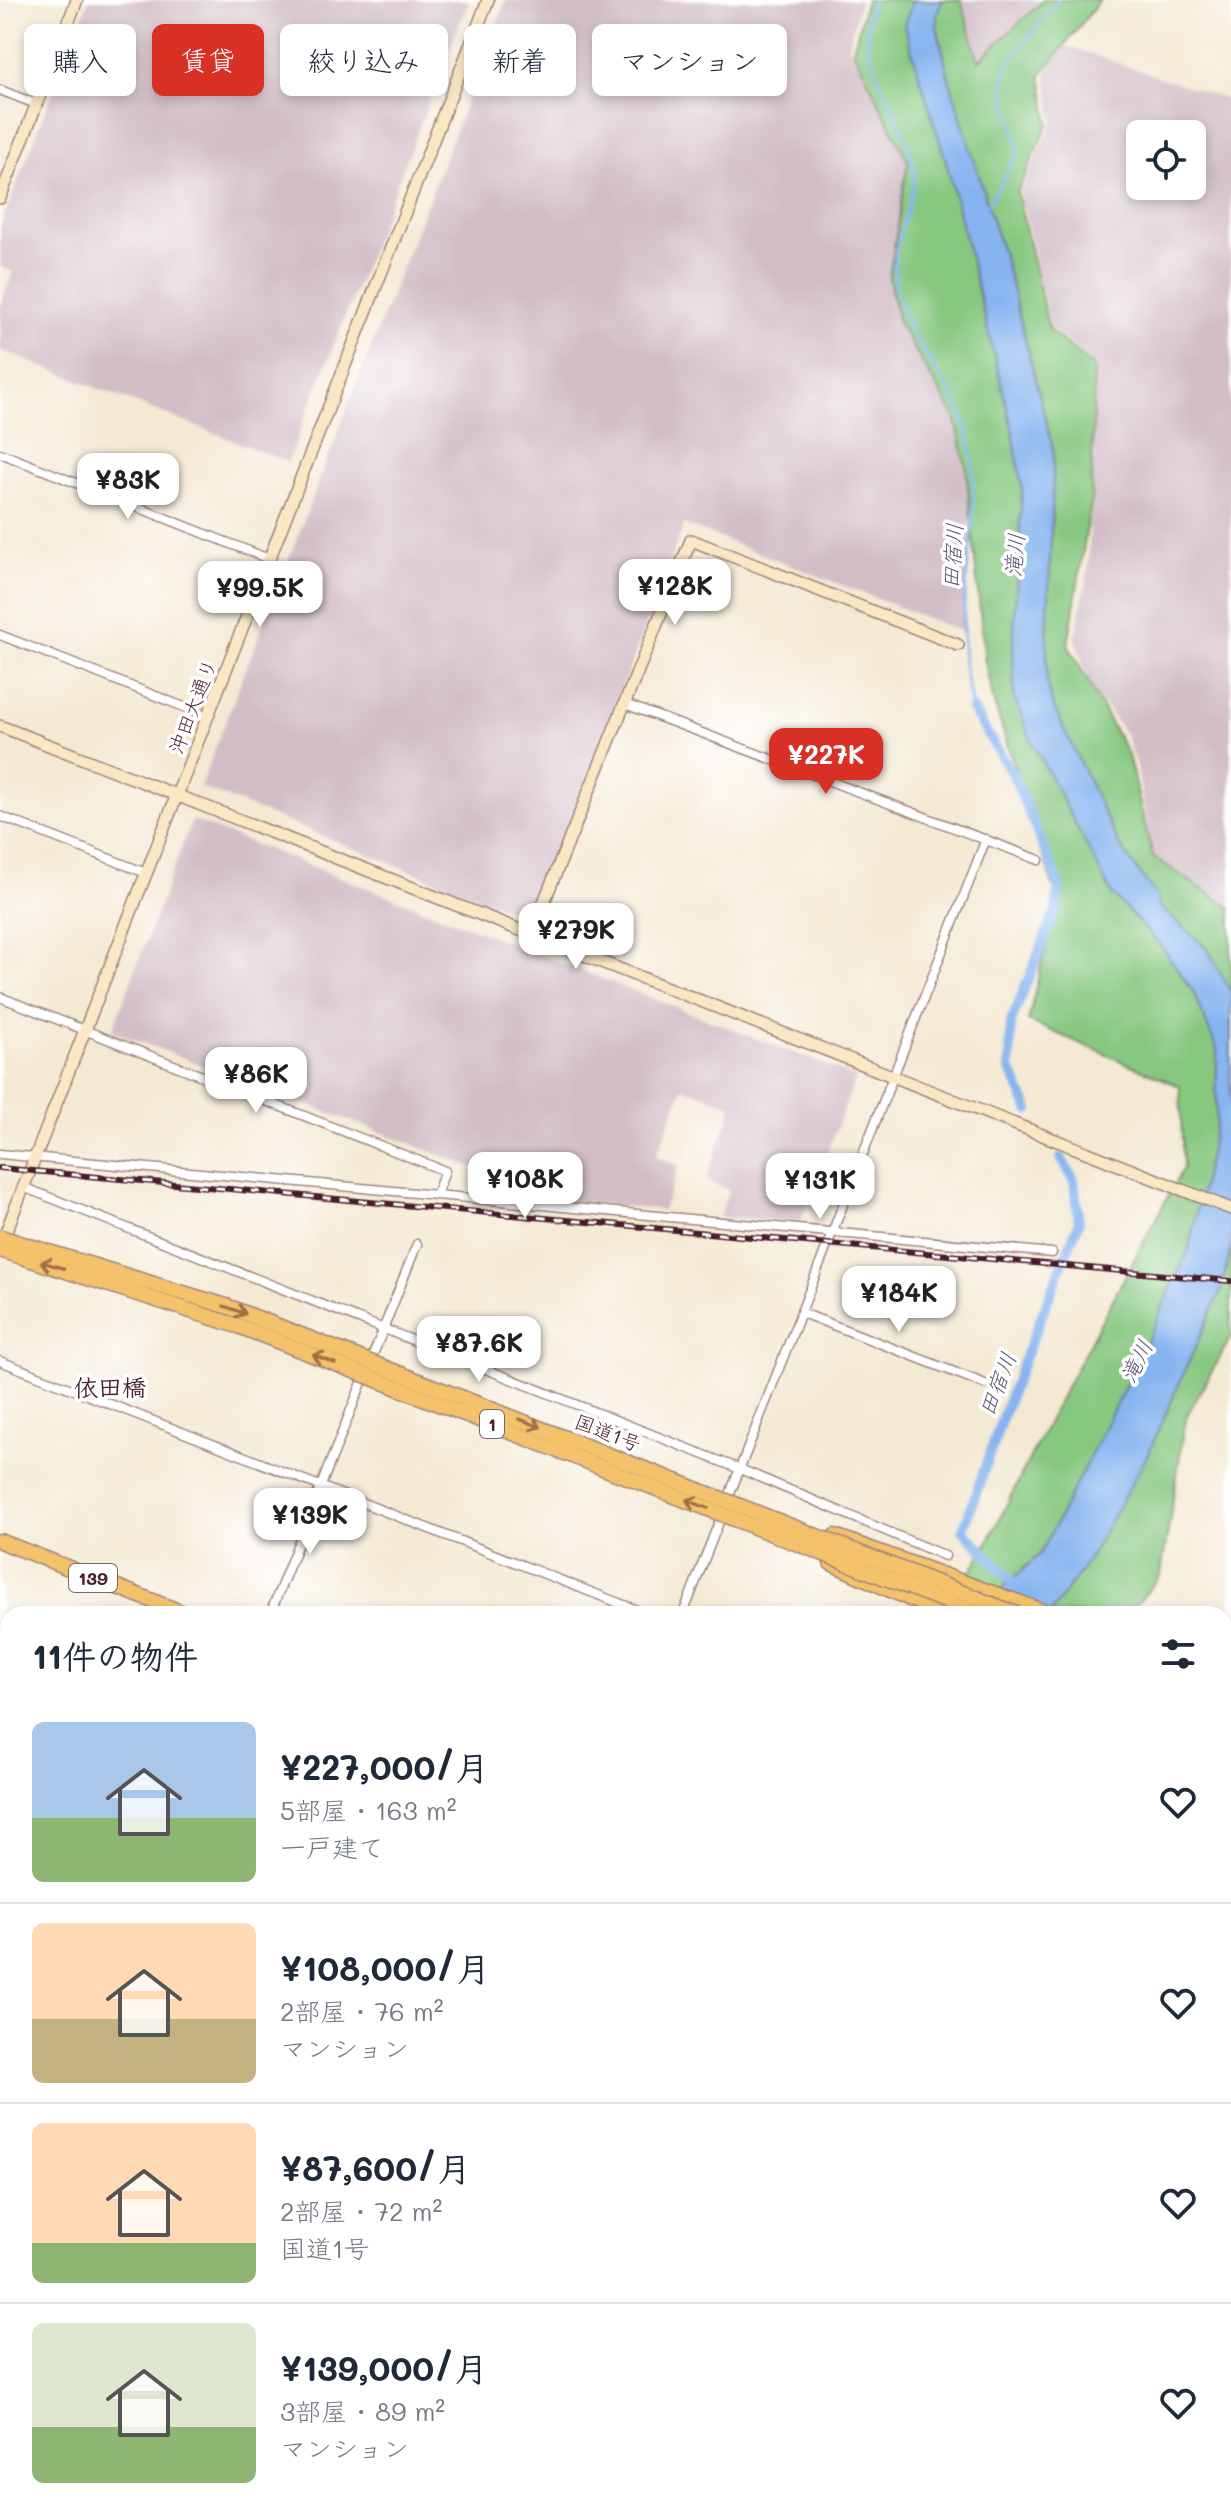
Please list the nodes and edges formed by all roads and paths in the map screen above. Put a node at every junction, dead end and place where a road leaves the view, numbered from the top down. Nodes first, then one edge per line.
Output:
1 (77, 0) edge
2 (488, 0) edge
3 (0, 90) edge
4 (36, 104) junction
5 (0, 198) edge
6 (0, 453) edge
7 (269, 559) junction
8 (0, 635) edge
9 (958, 645) dead end
10 (625, 704) junction
11 (207, 716) junction
12 (0, 726) edge
13 (176, 795) junction
14 (0, 816) edge
15 (986, 839) junction
16 (1039, 860) dead end
17 (146, 873) junction
18 (531, 934) junction
19 (0, 997) edge
20 (84, 1030) junction
21 (893, 1074) junction
22 (0, 1154) edge
23 (35, 1157) junction
24 (23, 1187) junction
25 (436, 1195) junction
26 (1231, 1209) edge
27 (833, 1233) junction
28 (0, 1237) edge
29 (417, 1244) dead end
30 (0, 1248) edge
31 (1052, 1253) dead end
32 (802, 1313) junction
33 (383, 1329) junction
34 (0, 1361) edge
35 (985, 1384) dead end
36 (740, 1469) junction
37 (321, 1487) junction
38 (738, 1512) junction
39 (0, 1541) edge
40 (945, 1556) dead end
41 (166, 1606) edge
42 (273, 1606) edge
43 (626, 1606) edge
44 (686, 1606) edge
45 (927, 1606) edge
46 (959, 1606) edge
47 (995, 1606) edge
48 (1030, 1606) edge

1 - 4 street
2 - 7 street, 沖田大通り
3 - 4 street
4 - 5 street
6 - 7 street
7 - 11 street, 沖田大通り
8 - 11 street
9 - 10 street
10 - 15 street
10 - 18 street
11 - 13 street, 沖田大通り
12 - 13 street
13 - 17 street, 沖田大通り
13 - 18 street
14 - 17 street
15 - 16 street
15 - 21 street
17 - 20 street, 沖田大通り
18 - 21 street
19 - 20 street
20 - 23 street, 沖田大通り
20 - 25 street
21 - 26 street
21 - 27 street
22 - 23 street
23 - 24 street, 沖田大通り
23 - 25 street
24 - 30 street, 沖田大通り
24 - 33 street
25 - 27 street
27 - 31 street
27 - 32 street
28 -> 38 highway, 国道1号 / 1, bridge
29 - 33 street
38 -> 30 highway, 国道1号 / 1, bridge
32 - 35 street
32 - 36 street
33 - 36 street
33 - 37 street
34 - 37 street
36 - 40 street
36 - 44 street
37 - 42 street
37 - 43 street
38 - 45 highway, 1, bridge
38 - 46 highway, 国道1号 / 1, bridge
38 - 47 highway, 国道1号 / 1, bridge
38 - 48 highway, 1, bridge
39 - 41 highway, 139

